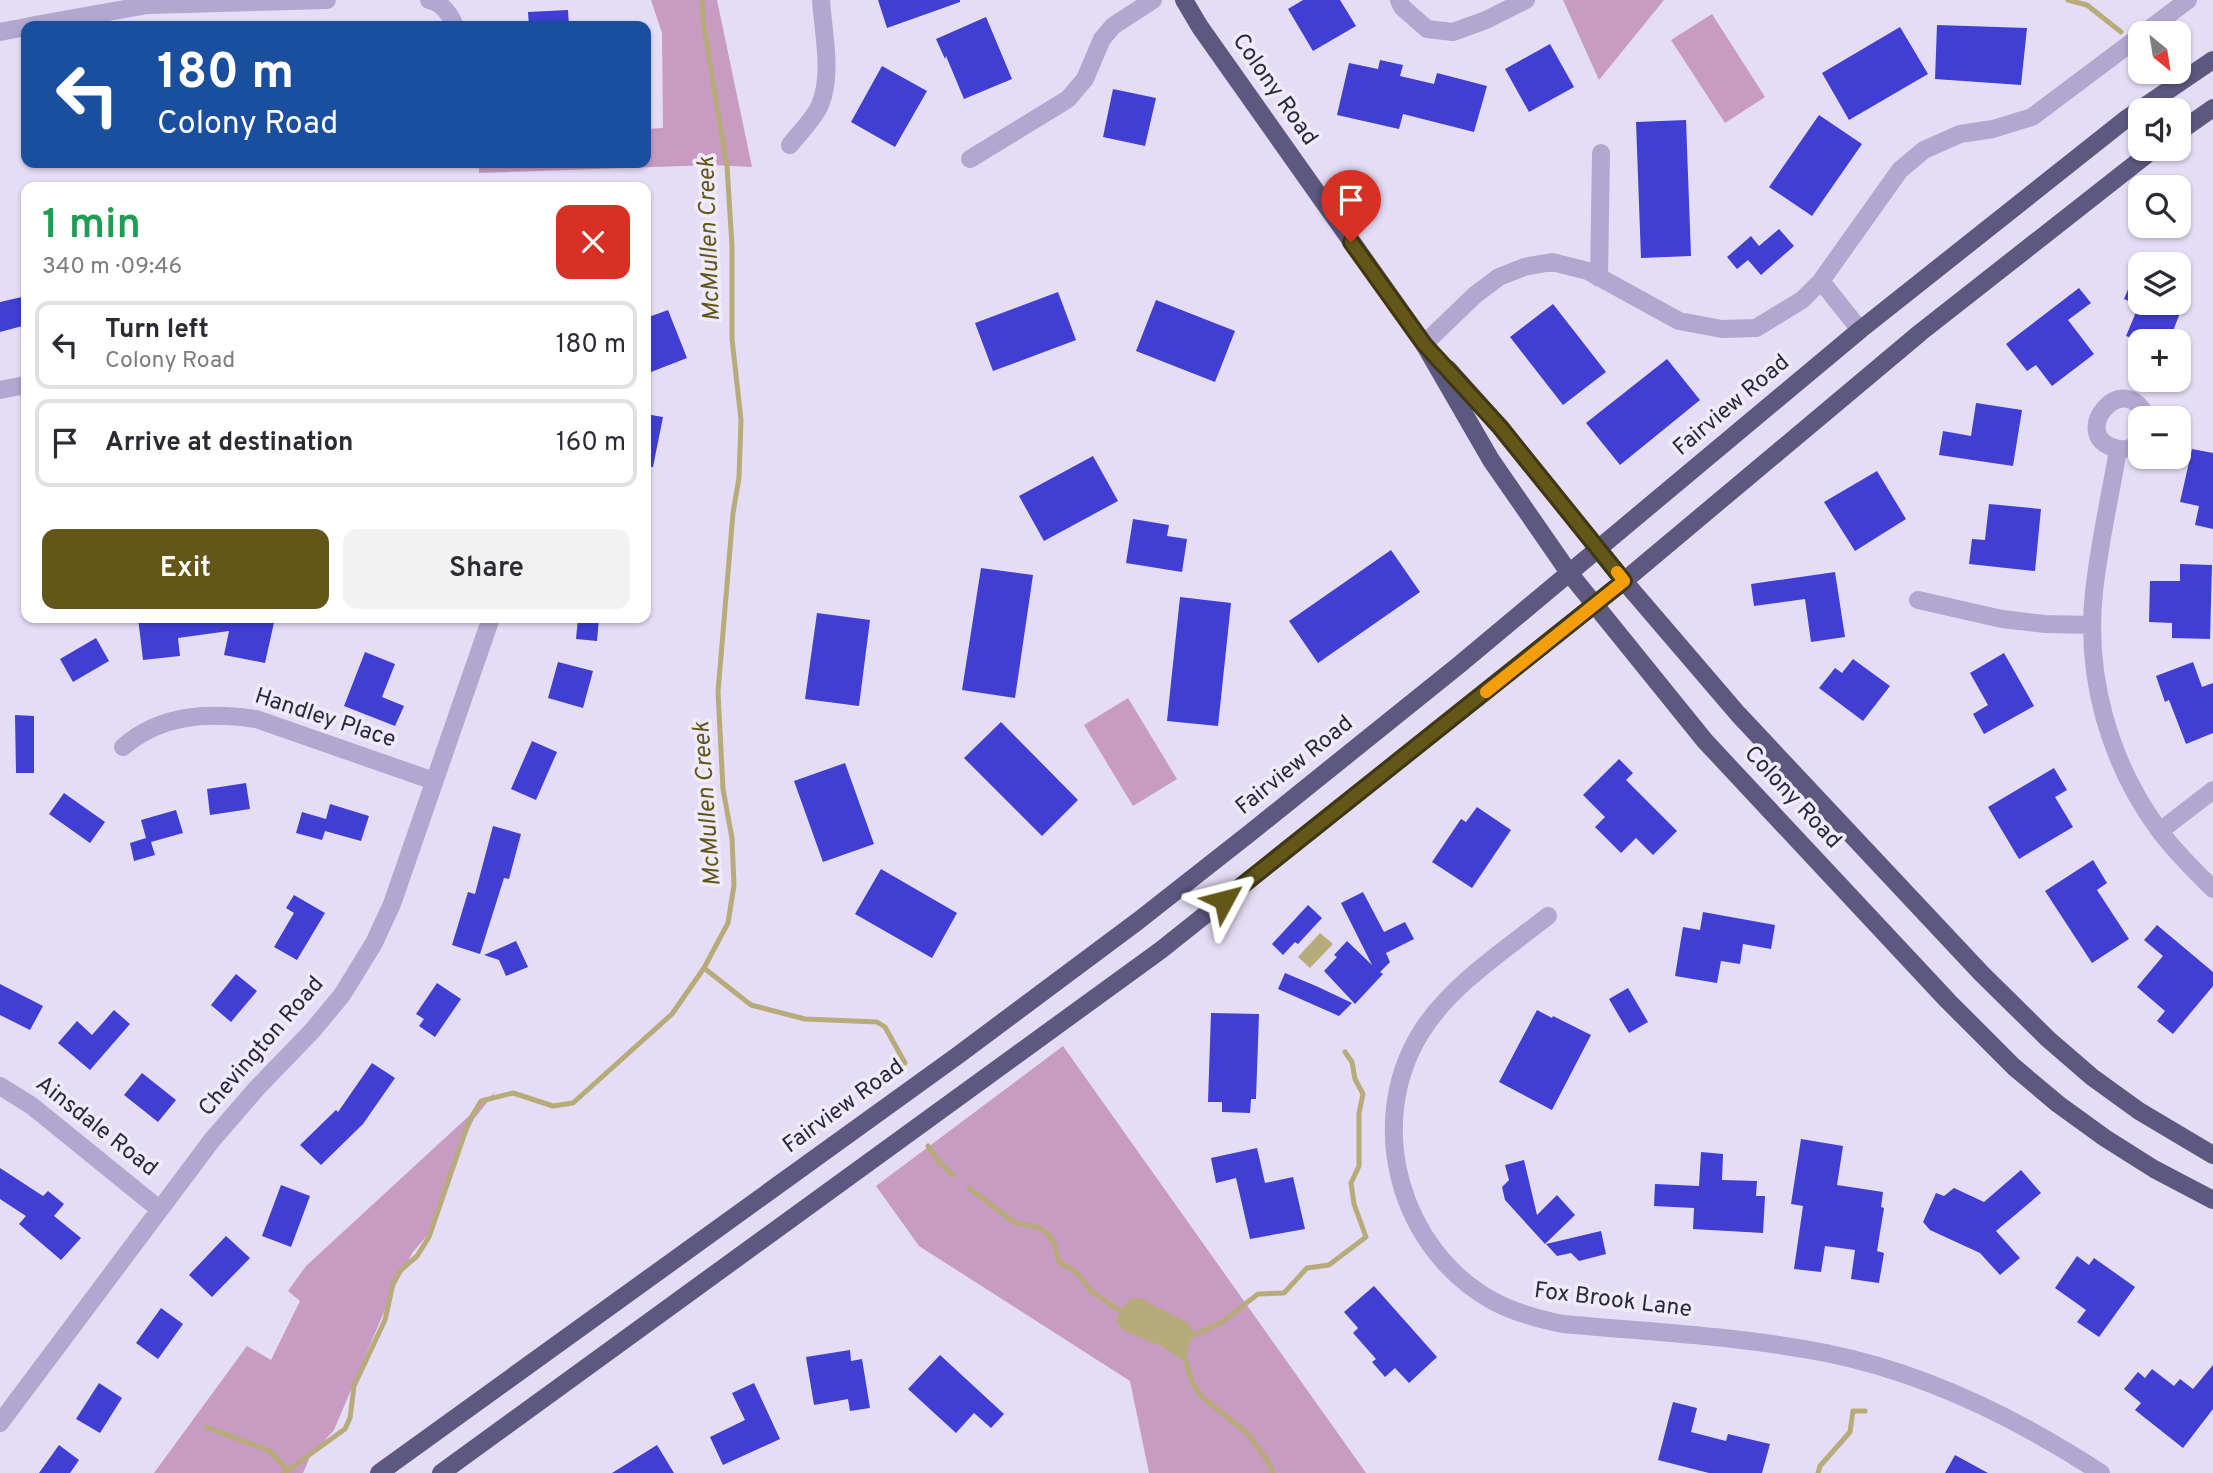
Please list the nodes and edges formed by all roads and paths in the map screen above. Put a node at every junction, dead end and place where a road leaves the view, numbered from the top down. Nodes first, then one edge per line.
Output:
1 (327, 0) edge
2 (346, 0) edge
3 (429, 0) edge
4 (821, 0) edge
5 (1153, 0) edge
6 (1184, 0) edge
7 (1399, 0) edge
8 (1527, 0) edge
9 (2188, 0) edge
10 (61, 21) edge
11 (452, 21) edge
12 (2160, 21) edge
13 (21, 28) edge
14 (0, 32) edge
15 (2128, 45) edge
16 (2213, 60) edge
17 (2213, 108) edge
18 (2191, 124) edge
19 (790, 145) dead end
20 (1601, 153) dead end
21 (970, 159) dead end
22 (2139, 161) edge
23 (1600, 278) junction
24 (1821, 281) junction
25 (1860, 330) junction
26 (1424, 344) junction
27 (21, 385) edge
28 (0, 390) edge
29 (2139, 406) edge
30 (2128, 449) edge
31 (2118, 450) junction
32 (1598, 549) junction
33 (1570, 574) junction
34 (1624, 581) junction
35 (1918, 600) dead end
36 (1594, 605) junction
37 (489, 623) edge
38 (2092, 625) junction
39 (123, 747) dead end
40 (434, 781) junction
41 (2213, 790) edge
42 (2160, 831) junction
43 (2213, 889) edge
44 (1548, 916) dead end
45 (0, 1086) edge
46 (2213, 1156) edge
47 (2213, 1200) edge
48 (159, 1209) junction
49 (0, 1423) edge
50 (379, 1473) edge
51 (442, 1473) edge
52 (2101, 1473) edge

1 - 2 street
1 - 10 street
3 - 11 street
4 - 19 street
5 - 21 street
6 - 26 main road, Colony Road
7 - 8 street
9 - 12 street
13 - 14 street
15 - 24 street
16 - 25 main road, Fairview Road
17 - 18 main road
20 - 23 street
22 - 34 main road
23 - 24 street
23 - 26 street
24 - 25 street
25 - 32 main road, Fairview Road
26 - 32 main road, Colony Road
26 - 33 main road, Colony Road
27 - 28 street
29 - 31 street
30 - 31 street
31 - 38 street
32 - 33 main road, Fairview Road
32 - 34 main road, Colony Road
33 - 36 main road, Colony Road
33 - 50 main road, Fairview Road
34 - 36 main road
34 - 46 main road, Colony Road
35 - 38 street
36 - 47 main road, Colony Road
36 - 51 main road
37 - 40 street, Chevington Road
38 - 42 street
39 - 40 street, Handley Place
40 - 48 street, Chevington Road
41 - 42 street
42 - 43 street
44 - 52 street, Fox Brook Lane
45 - 48 street, Ainsdale Road
48 - 49 street, Chevington Road

